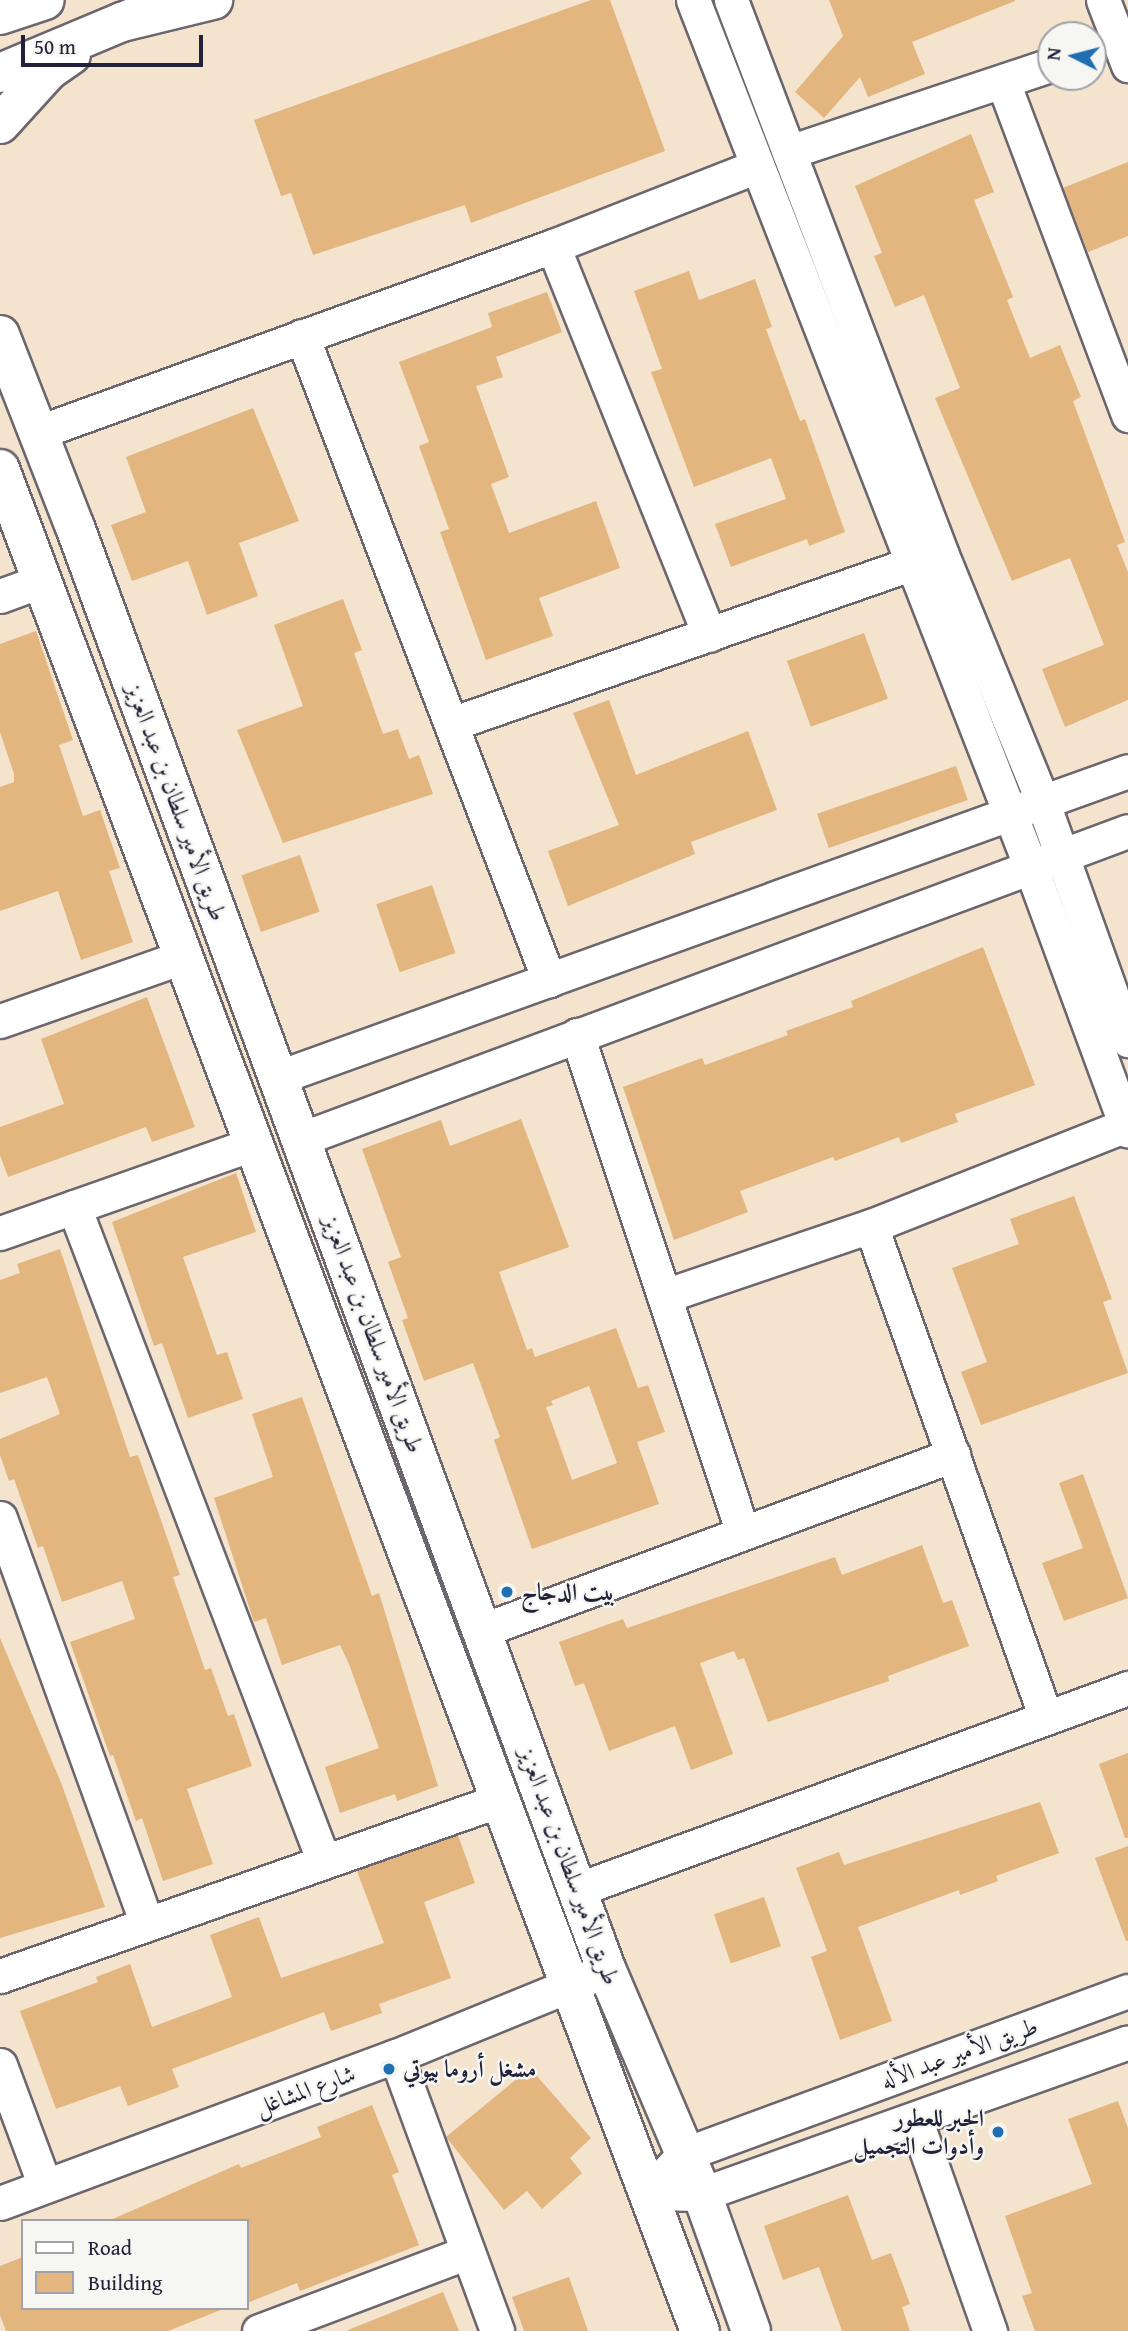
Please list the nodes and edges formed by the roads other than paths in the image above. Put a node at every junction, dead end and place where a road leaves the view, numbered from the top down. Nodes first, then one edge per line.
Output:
1 (45, 0) edge
2 (176, 0) edge
3 (213, 0) edge
4 (692, 0) edge
5 (731, 0) edge
6 (1103, 0) edge
7 (0, 15) edge
8 (122, 22) junction
9 (0, 46) edge
10 (1113, 52) edge
11 (1037, 70) edge
12 (0, 73) edge
13 (1003, 82) junction
14 (0, 124) edge
15 (789, 152) junction
16 (755, 167) junction
17 (553, 246) junction
18 (0, 335) edge
19 (303, 336) junction
20 (1128, 415) edge
21 (39, 432) junction
22 (0, 469) edge
23 (911, 564) junction
24 (41, 582) junction
25 (0, 596) edge
26 (709, 635) junction
27 (451, 724) junction
28 (1128, 771) edge
29 (1043, 803) junction
30 (1010, 815) junction
31 (1128, 831) edge
32 (1062, 856) junction
33 (1030, 865) junction
34 (183, 957) junction
35 (550, 980) junction
36 (2, 1013) edge
37 (577, 1035) junction
38 (1128, 1040) edge
39 (279, 1077) junction
40 (1127, 1128) edge
41 (301, 1139) junction
42 (253, 1144) junction
43 (74, 1207) junction
44 (872, 1227) junction
45 (0, 1233) edge
46 (664, 1296) junction
47 (953, 1455) junction
48 (0, 1518) edge
49 (743, 1533) junction
50 (483, 1630) junction
51 (1128, 1688) edge
52 (1045, 1718) junction
53 (500, 1800) junction
54 (324, 1862) junction
55 (579, 1889) junction
56 (147, 1924) junction
57 (607, 1972) junction
58 (0, 1976) edge
59 (567, 1984) junction
60 (1128, 1991) edge
61 (1128, 2042) edge
62 (396, 2056) junction
63 (0, 2065) edge
64 (916, 2121) junction
65 (682, 2155) junction
66 (45, 2186) junction
67 (648, 2193) junction
68 (702, 2194) junction
69 (0, 2203) edge
70 (468, 2252) junction
71 (259, 2331) edge
72 (497, 2331) edge
73 (700, 2331) edge
74 (751, 2331) edge
75 (990, 2331) edge

1 - 7 main road
2 - 8 main road
3 - 8 main road
4 - 16 street
5 - 15 street
6 - 10 street
8 - 9 main road
8 - 12 main road
8 - 14 main road
11 - 13 street
13 - 15 street
13 - 20 street
15 - 29 street
16 - 17 street
16 - 23 street
17 - 19 street
17 - 26 street
18 - 21 main road, طريق الأمير سلطان بن عبد العزيز
19 - 21 street
19 - 27 street
21 - 39 main road, طريق الأمير سلطان بن عبد العزيز
22 - 24 main road, طريق الأمير سلطان بن عبد العزيز
23 - 26 street
23 - 30 street
24 - 25 street
24 - 34 main road, طريق الأمير سلطان بن عبد العزيز
26 - 27 street
27 - 35 street
28 - 29 street
29 - 30 street
29 - 32 street
30 - 33 street
30 - 35 street
31 - 32 street
32 - 33 street
32 - 38 street
33 - 37 street
33 - 40 street
34 - 36 street
34 - 42 main road, طريق الأمير سلطان بن عبد العزيز
35 - 39 street
37 - 41 street
37 - 46 street
39 - 41 main road, طريق الأمير سلطان بن عبد العزيز
40 - 44 street
41 - 50 main road, طريق الأمير سلطان بن عبد العزيز
42 - 43 street
42 - 53 main road, طريق الأمير سلطان بن عبد العزيز
43 - 45 street
43 - 54 street
44 - 46 street
44 - 47 street
46 - 49 street
47 - 49 street
47 - 52 street
48 - 56 street
49 - 50 street
50 - 55 main road, طريق الأمير سلطان بن عبد العزيز
51 - 52 street
52 - 55 street
53 - 54 street
53 - 59 main road, طريق الأمير سلطان بن عبد العزيز
54 - 56 street
55 - 57 main road, طريق الأمير سلطان بن عبد العزيز
56 - 58 street
57 - 59 street, شارع المشاغل
57 - 65 main road, طريق الأمير سلطان بن عبد العزيز
59 - 62 street, شارع المشاغل
59 - 67 main road, طريق الأمير سلطان بن عبد العزيز
60 - 65 street, طريق الأمير عبد الأله
61 - 64 street, طريق الأمير عبد الأله
62 - 66 street, شارع المشاغل
62 - 70 street
63 - 66 street
64 - 68 street, طريق الأمير عبد الأله
64 - 75 street
65 - 67 street, طريق الأمير عبد الأله
65 - 68 main road, طريق الأمير سلطان بن عبد العزيز
66 - 69 street, شارع المشاغل
67 - 68 street, طريق الأمير عبد الأله
67 - 73 main road, طريق الأمير سلطان بن عبد العزيز
68 - 74 main road, طريق الأمير سلطان بن عبد العزيز
70 - 71 street
70 - 72 street

